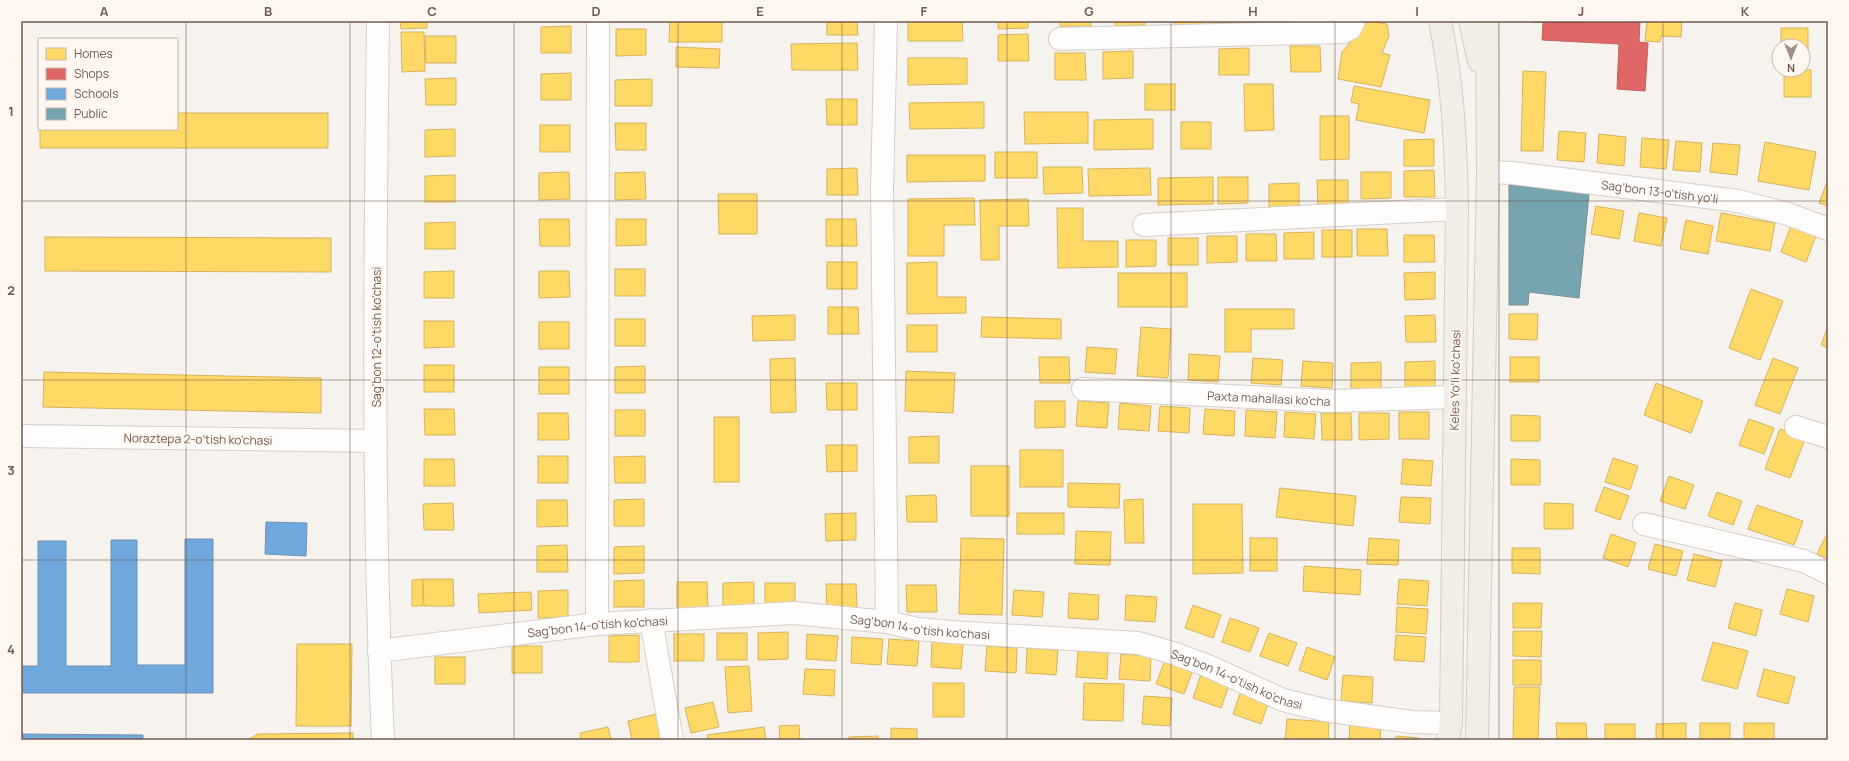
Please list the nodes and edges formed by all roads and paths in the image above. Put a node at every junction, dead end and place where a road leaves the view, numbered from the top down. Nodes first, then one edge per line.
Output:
1 (378, 21) edge
2 (598, 21) edge
3 (886, 21) edge
4 (1354, 21) edge
5 (1440, 21) edge
6 (1470, 21) edge
7 (1487, 21) edge
8 (1060, 39) dead end
9 (1488, 101) junction
10 (1488, 172) junction
11 (1457, 210) junction
12 (1144, 225) dead end
13 (1828, 229) edge
14 (1083, 389) dead end
15 (1454, 397) junction
16 (1796, 427) dead end
17 (21, 436) edge
18 (1828, 437) edge
19 (376, 441) junction
20 (1644, 524) dead end
21 (1828, 573) edge
22 (651, 620) junction
23 (887, 622) junction
24 (597, 624) junction
25 (379, 653) junction
26 (1449, 732) edge
27 (383, 740) edge
28 (672, 740) edge
29 (1477, 740) edge

1 - 19 street, Sag'bon 12-o'tish ko'chasi
2 - 24 street
3 - 23 street
4 - 8 street
5 - 11 main road, Keles Yoʻli koʻchasi
6 - 9 main road
7 - 9 main road
9 - 10 main road
10 - 13 street, Sag'bon 13-o'tish yo'li
10 - 29 main road
11 - 12 street
11 - 15 main road, Keles Yoʻli koʻchasi
14 - 15 street, Paxta mahallasi ko'cha
15 - 26 main road, Keles Yoʻli koʻchasi
16 - 18 street
17 - 19 street, Noraztepa 2-oʻtish ko'chasi
19 - 25 street, Sag'bon 12-o'tish ko'chasi
20 - 21 street
22 - 23 street, Sag'bon 14-o'tish ko'chasi
22 - 24 street, Sag'bon 14-o'tish ko'chasi
22 - 28 street
23 - 26 street, Sag'bon 14-o'tish ko'chasi
24 - 25 street, Sag'bon 14-o'tish ko'chasi
25 - 27 street, Sag'bon 12-o'tish ko'chasi

